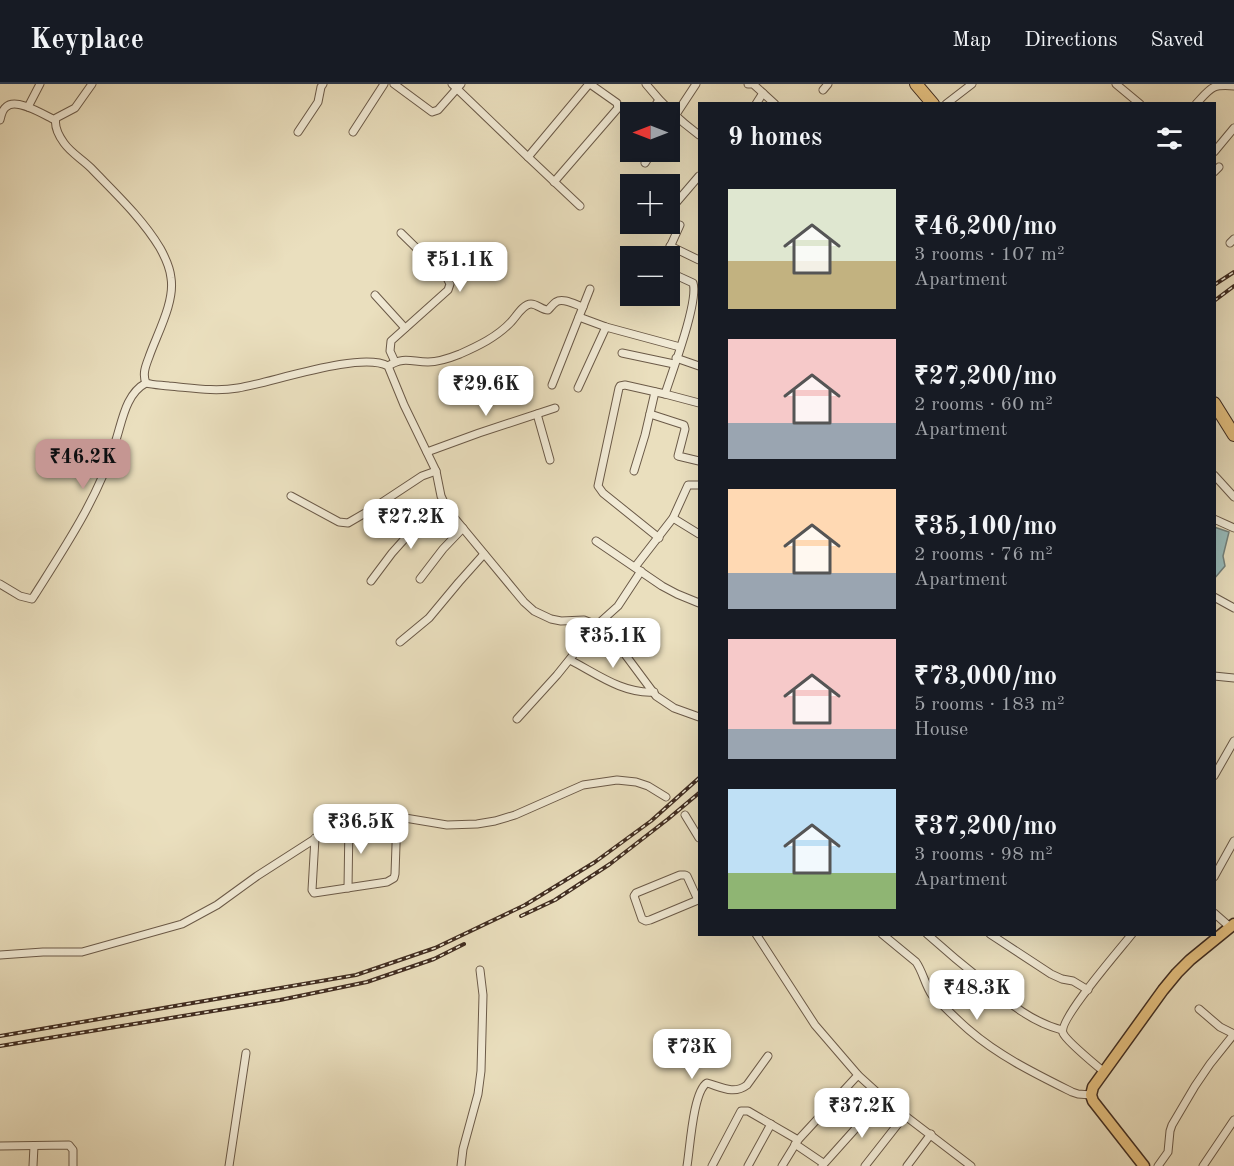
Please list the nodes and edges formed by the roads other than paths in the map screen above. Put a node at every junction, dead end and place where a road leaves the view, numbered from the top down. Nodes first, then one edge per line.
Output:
1 (40, 84) edge
2 (92, 84) edge
3 (323, 84) edge
4 (384, 84) edge
5 (394, 84) edge
6 (589, 84) edge
7 (645, 84) edge
8 (696, 84) edge
9 (748, 84) edge
10 (972, 84) edge
11 (1116, 84) edge
12 (918, 85) edge
13 (456, 86) edge
14 (1234, 86) edge
15 (764, 93) junction
16 (659, 100) edge
17 (757, 102) edge
18 (773, 102) edge
19 (930, 102) edge
20 (949, 102) edge
21 (1138, 102) edge
22 (1198, 102) edge
23 (28, 107) junction
24 (680, 108) edge
25 (0, 120) edge
26 (55, 120) junction
27 (680, 120) edge
28 (1234, 128) edge
29 (298, 132) dead end
30 (353, 132) dead end
31 (698, 134) edge
32 (1216, 150) edge
33 (528, 157) junction
34 (698, 177) edge
35 (554, 182) junction
36 (680, 198) edge
37 (580, 206) dead end
38 (401, 233) dead end
39 (676, 234) edge
40 (670, 246) edge
41 (680, 251) edge
42 (698, 260) edge
43 (680, 277) edge
44 (590, 289) dead end
45 (375, 295) dead end
46 (583, 307) junction
47 (579, 317) junction
48 (606, 327) junction
49 (405, 328) junction
50 (680, 347) junction
51 (622, 353) dead end
52 (675, 361) junction
53 (391, 364) junction
54 (698, 366) edge
55 (146, 383) junction
56 (552, 385) dead end
57 (578, 388) dead end
58 (655, 392) junction
59 (665, 394) junction
60 (698, 403) edge
61 (1216, 406) edge
62 (555, 408) dead end
63 (537, 414) junction
64 (650, 414) junction
65 (1234, 435) edge
66 (427, 452) junction
67 (550, 460) dead end
68 (698, 461) edge
69 (436, 471) junction
70 (634, 471) dead end
71 (1216, 477) edge
72 (698, 485) edge
73 (291, 496) dead end
74 (1234, 496) edge
75 (447, 509) junction
76 (673, 518) junction
77 (1216, 520) edge
78 (463, 528) junction
79 (1234, 529) edge
80 (698, 533) edge
81 (659, 538) junction
82 (596, 541) dead end
83 (484, 554) junction
84 (638, 569) junction
85 (420, 579) dead end
86 (371, 581) dead end
87 (0, 584) edge
88 (1216, 598) edge
89 (698, 603) edge
90 (1234, 608) edge
91 (598, 624) junction
92 (400, 642) dead end
93 (570, 660) junction
94 (1216, 676) edge
95 (1234, 678) edge
96 (654, 692) junction
97 (698, 717) edge
98 (517, 718) dead end
99 (1234, 741) edge
100 (1216, 772) edge
101 (666, 797) dead end
102 (685, 815) dead end
103 (397, 816) junction
104 (350, 822) junction
105 (698, 836) edge
106 (315, 838) junction
107 (1234, 841) edge
108 (1216, 873) edge
109 (348, 888) junction
110 (698, 900) edge
111 (1216, 914) edge
112 (1232, 926) edge
113 (757, 936) edge
114 (884, 936) edge
115 (929, 936) edge
116 (993, 936) edge
117 (1004, 936) edge
118 (1130, 936) edge
119 (1000, 941) junction
120 (0, 955) edge
121 (480, 970) dead end
122 (1088, 990) junction
123 (1199, 1009) dead end
124 (1062, 1030) junction
125 (1233, 1032) edge
126 (246, 1053) dead end
127 (768, 1056) dead end
128 (1104, 1072) junction
129 (858, 1075) junction
130 (1091, 1095) junction
131 (883, 1098) junction
132 (905, 1115) junction
133 (1234, 1120) edge
134 (771, 1124) junction
135 (931, 1134) junction
136 (797, 1142) junction
137 (0, 1146) edge
138 (34, 1146) junction
139 (823, 1165) edge
140 (966, 1165) edge
141 (33, 1166) edge
142 (72, 1166) edge
143 (229, 1166) edge
144 (461, 1166) edge
145 (687, 1166) edge
146 (712, 1166) edge
147 (748, 1166) edge
148 (782, 1166) edge
149 (865, 1166) edge
150 (907, 1166) edge
151 (1144, 1166) edge
152 (1158, 1166) edge
153 (1203, 1166) edge

1 - 23 street
2 - 26 street
3 - 29 street
4 - 30 street
5 - 13 street
6 - 33 street
6 - 35 street
7 - 16 street
8 - 24 street
9 - 15 street
10 - 20 street
11 - 21 street
12 - 19 highway
13 - 33 street
14 - 22 street
15 - 17 street
15 - 18 street
23 - 25 street
23 - 26 street
26 - 55 street
27 - 31 street
28 - 32 street
33 - 35 street
34 - 36 street
35 - 37 street
38 - 49 street
39 - 40 street
41 - 42 street
43 - 50 street
44 - 46 street
45 - 49 street
46 - 47 street
46 - 53 street
47 - 48 street
47 - 56 street
48 - 50 street
48 - 57 street
49 - 53 street
50 - 52 street
51 - 52 street
52 - 54 street
52 - 59 street
53 - 55 street
53 - 66 street
55 - 87 street
58 - 59 street
58 - 64 street
58 - 81 street
59 - 60 street
61 - 65 highway
62 - 63 street
63 - 66 street
63 - 67 street
64 - 68 street
64 - 70 street
66 - 69 street
69 - 73 street
69 - 75 street
71 - 74 street
72 - 76 street
75 - 78 street
75 - 86 street
76 - 80 street
76 - 81 street
77 - 79 street
78 - 83 street
78 - 85 street
81 - 84 street
82 - 84 street
83 - 91 street
83 - 92 street
84 - 89 street
84 - 91 street
88 - 90 street
91 - 93 street
91 - 96 street
93 - 96 street
93 - 98 street
94 - 95 street
96 - 97 street
99 - 100 street
101 - 103 street
102 - 105 street
103 - 104 street
103 - 109 street
104 - 106 street
104 - 109 street
106 - 109 street
106 - 120 street
107 - 108 street
110 - 110 street
111 - 112 street
112 - 128 main road
113 - 129 street
114 - 130 street
115 - 124 street
116 - 119 street
117 - 119 street
118 - 122 street
119 - 122 street
121 - 144 street
122 - 124 street
123 - 125 street
124 - 128 street
125 - 152 street
126 - 143 street
127 - 145 street
128 - 130 main road
129 - 131 street
129 - 136 street
130 - 151 main road
131 - 132 street
131 - 139 street
132 - 135 street
132 - 149 street
133 - 153 street
134 - 136 street
134 - 146 street
134 - 147 street
135 - 140 street
135 - 150 street
136 - 139 street
136 - 148 street
137 - 138 street
138 - 141 street
138 - 142 street

